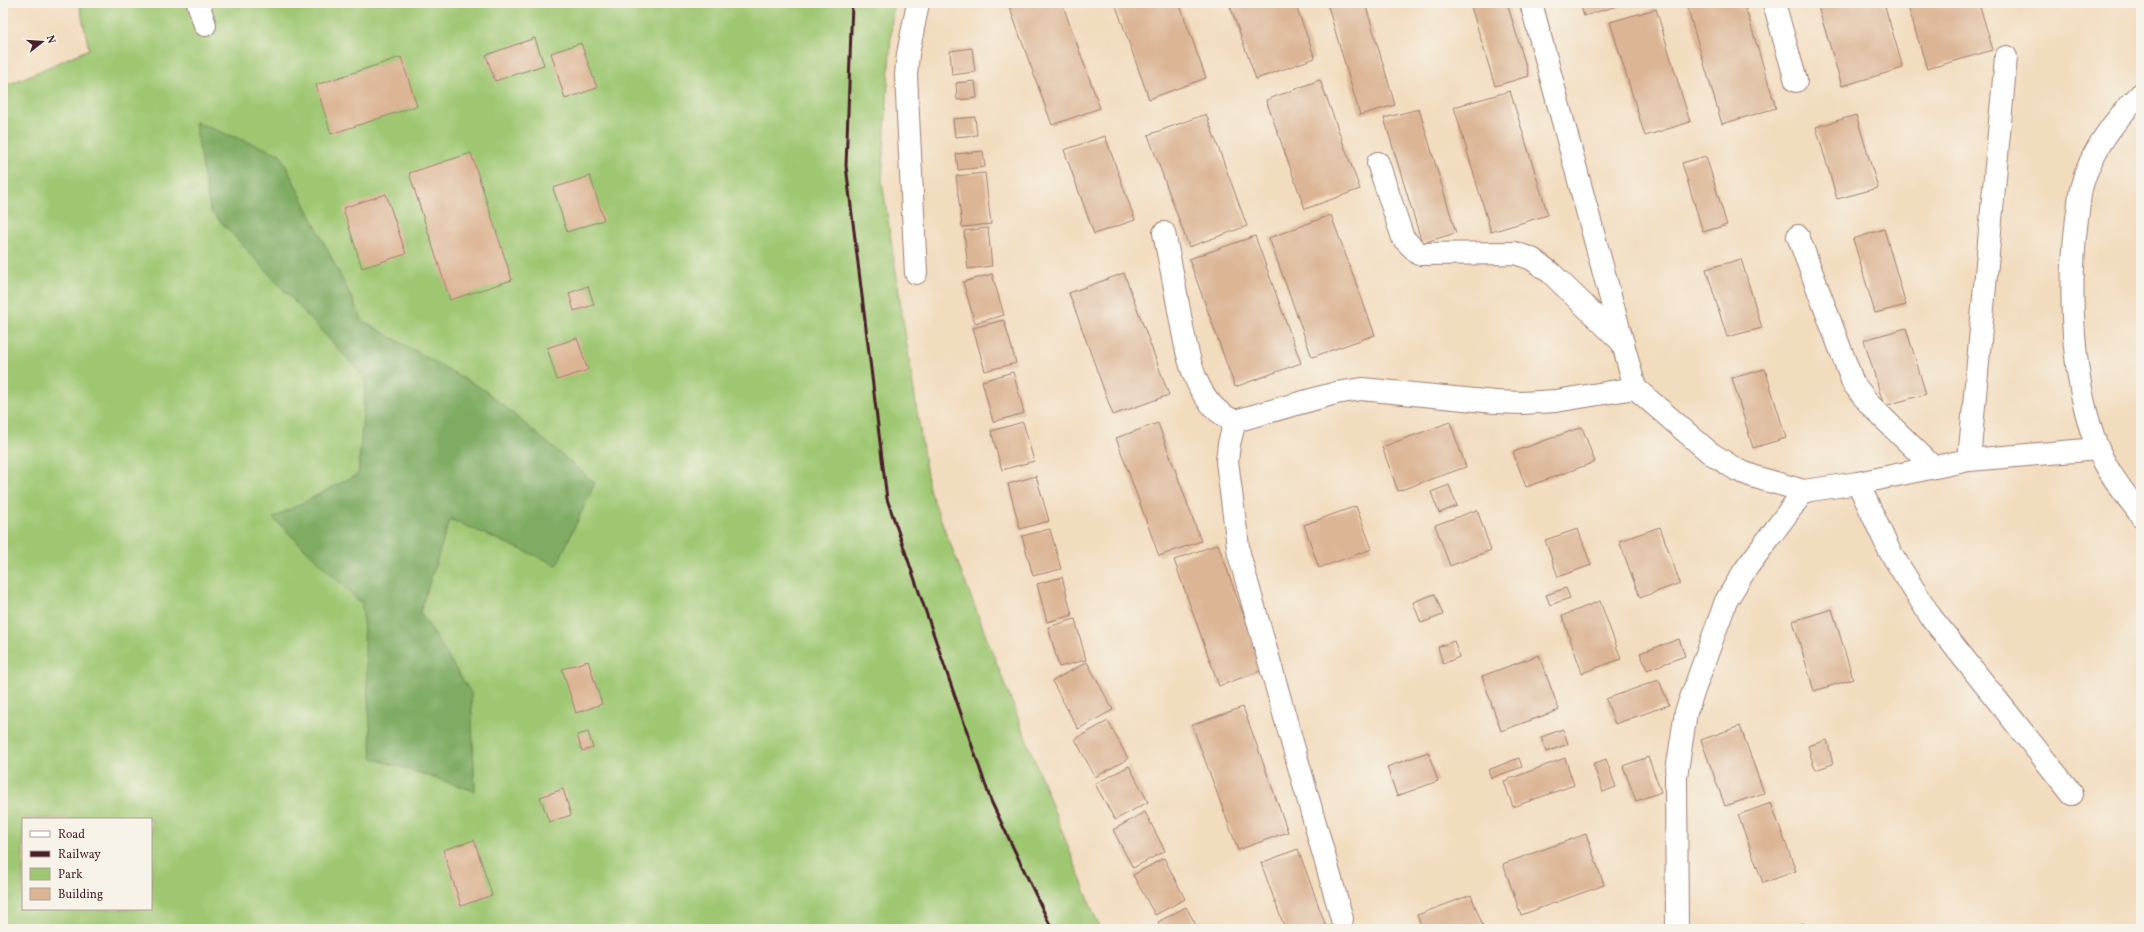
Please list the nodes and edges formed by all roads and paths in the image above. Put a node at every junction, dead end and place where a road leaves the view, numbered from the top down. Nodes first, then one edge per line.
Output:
1 (198, 3) edge
2 (918, 3) edge
3 (1531, 3) edge
4 (1774, 3) edge
5 (205, 25) dead end
6 (2006, 57) dead end
7 (1796, 81) dead end
8 (2141, 94) edge
9 (1378, 163) dead end
10 (1164, 233) dead end
11 (1798, 236) dead end
12 (916, 273) dead end
13 (1623, 344) junction
14 (1635, 388) junction
15 (1234, 422) junction
16 (2098, 449) junction
17 (1969, 460) junction
18 (1932, 466) junction
19 (1858, 483) junction
20 (1804, 491) junction
21 (2141, 515) edge
22 (2072, 794) dead end
23 (1342, 919) dead end
24 (1677, 929) edge

1 - 5 street
2 - 12 street
3 - 13 street
4 - 7 street
6 - 17 street
8 - 16 street
9 - 13 street
10 - 15 street
11 - 18 street
13 - 14 street
14 - 15 street
14 - 20 street
15 - 23 street
16 - 17 street
16 - 21 street
17 - 18 street
18 - 19 street
19 - 20 street
19 - 22 street
20 - 24 street

